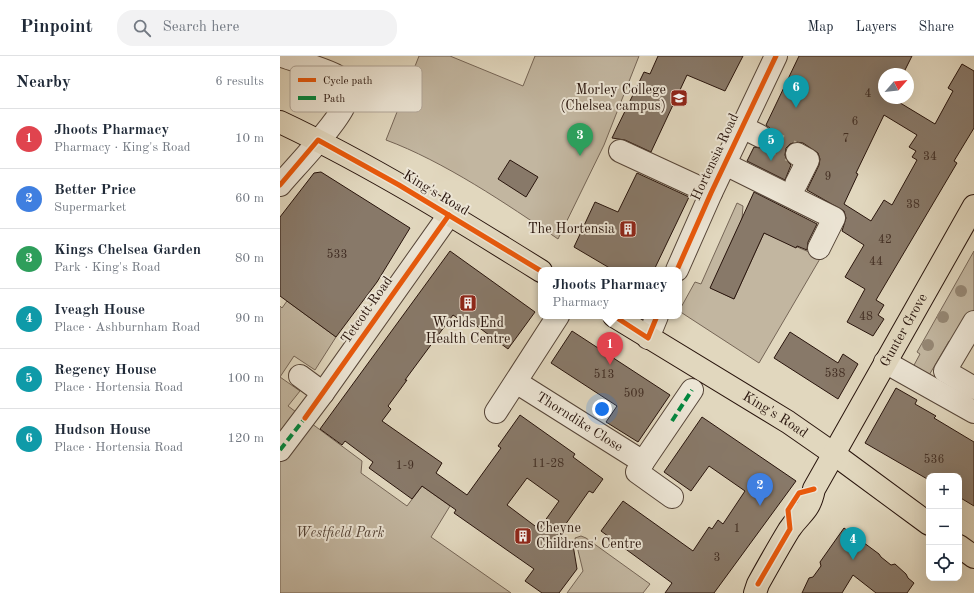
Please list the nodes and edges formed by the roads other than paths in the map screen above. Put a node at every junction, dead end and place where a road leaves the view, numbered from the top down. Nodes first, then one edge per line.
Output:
1 (282, 56) edge
2 (776, 56) edge
3 (310, 66) edge
4 (340, 112) edge
5 (280, 122) edge
6 (318, 140) junction
7 (620, 151) dead end
8 (797, 154) tunnel mouth
9 (725, 164) junction
10 (796, 184) dead end
11 (280, 185) edge
12 (710, 194) junction
13 (974, 206) edge
14 (449, 215) junction
15 (819, 248) dead end
16 (678, 267) edge
17 (538, 269) edge
18 (556, 319) edge
19 (619, 319) edge
20 (656, 319) edge
21 (974, 322) edge
22 (648, 338) junction
23 (885, 362) junction
24 (300, 376) dead end
25 (516, 382) junction
26 (974, 388) edge
27 (692, 390) dead end
28 (323, 393) junction
29 (496, 412) dead end
30 (974, 412) edge
31 (280, 450) edge
32 (834, 454) junction
33 (643, 462) junction
34 (672, 497) dead end
35 (926, 522) edge
36 (962, 548) edge
37 (974, 557) edge
38 (753, 590) edge

1 - 3 street
2 - 9 street, Hortensia Road
4 - 6 street
5 - 6 main road, King's Road
6 - 11 street
6 - 14 main road, King's Road
7 - 12 street
8 - 10 street
9 - 12 street, Hortensia Road
9 - 15 street
12 - 16 street, Hortensia Road
13 - 23 main road, Gunter Grove
14 - 17 main road, King's Road
14 - 28 street, Tetcott Road
18 - 25 street
19 - 22 main road, King's Road
20 - 22 street
21 - 26 street
22 - 32 main road, King's Road
23 - 30 street
23 - 32 main road, Gunter Grove
24 - 28 street
25 - 29 street
25 - 33 street, Thorndike Close
27 - 33 street
28 - 31 street, Tetcott Road
32 - 35 main road, King's Road
32 - 38 main road, Gunter Grove
33 - 34 street
36 - 37 main road

